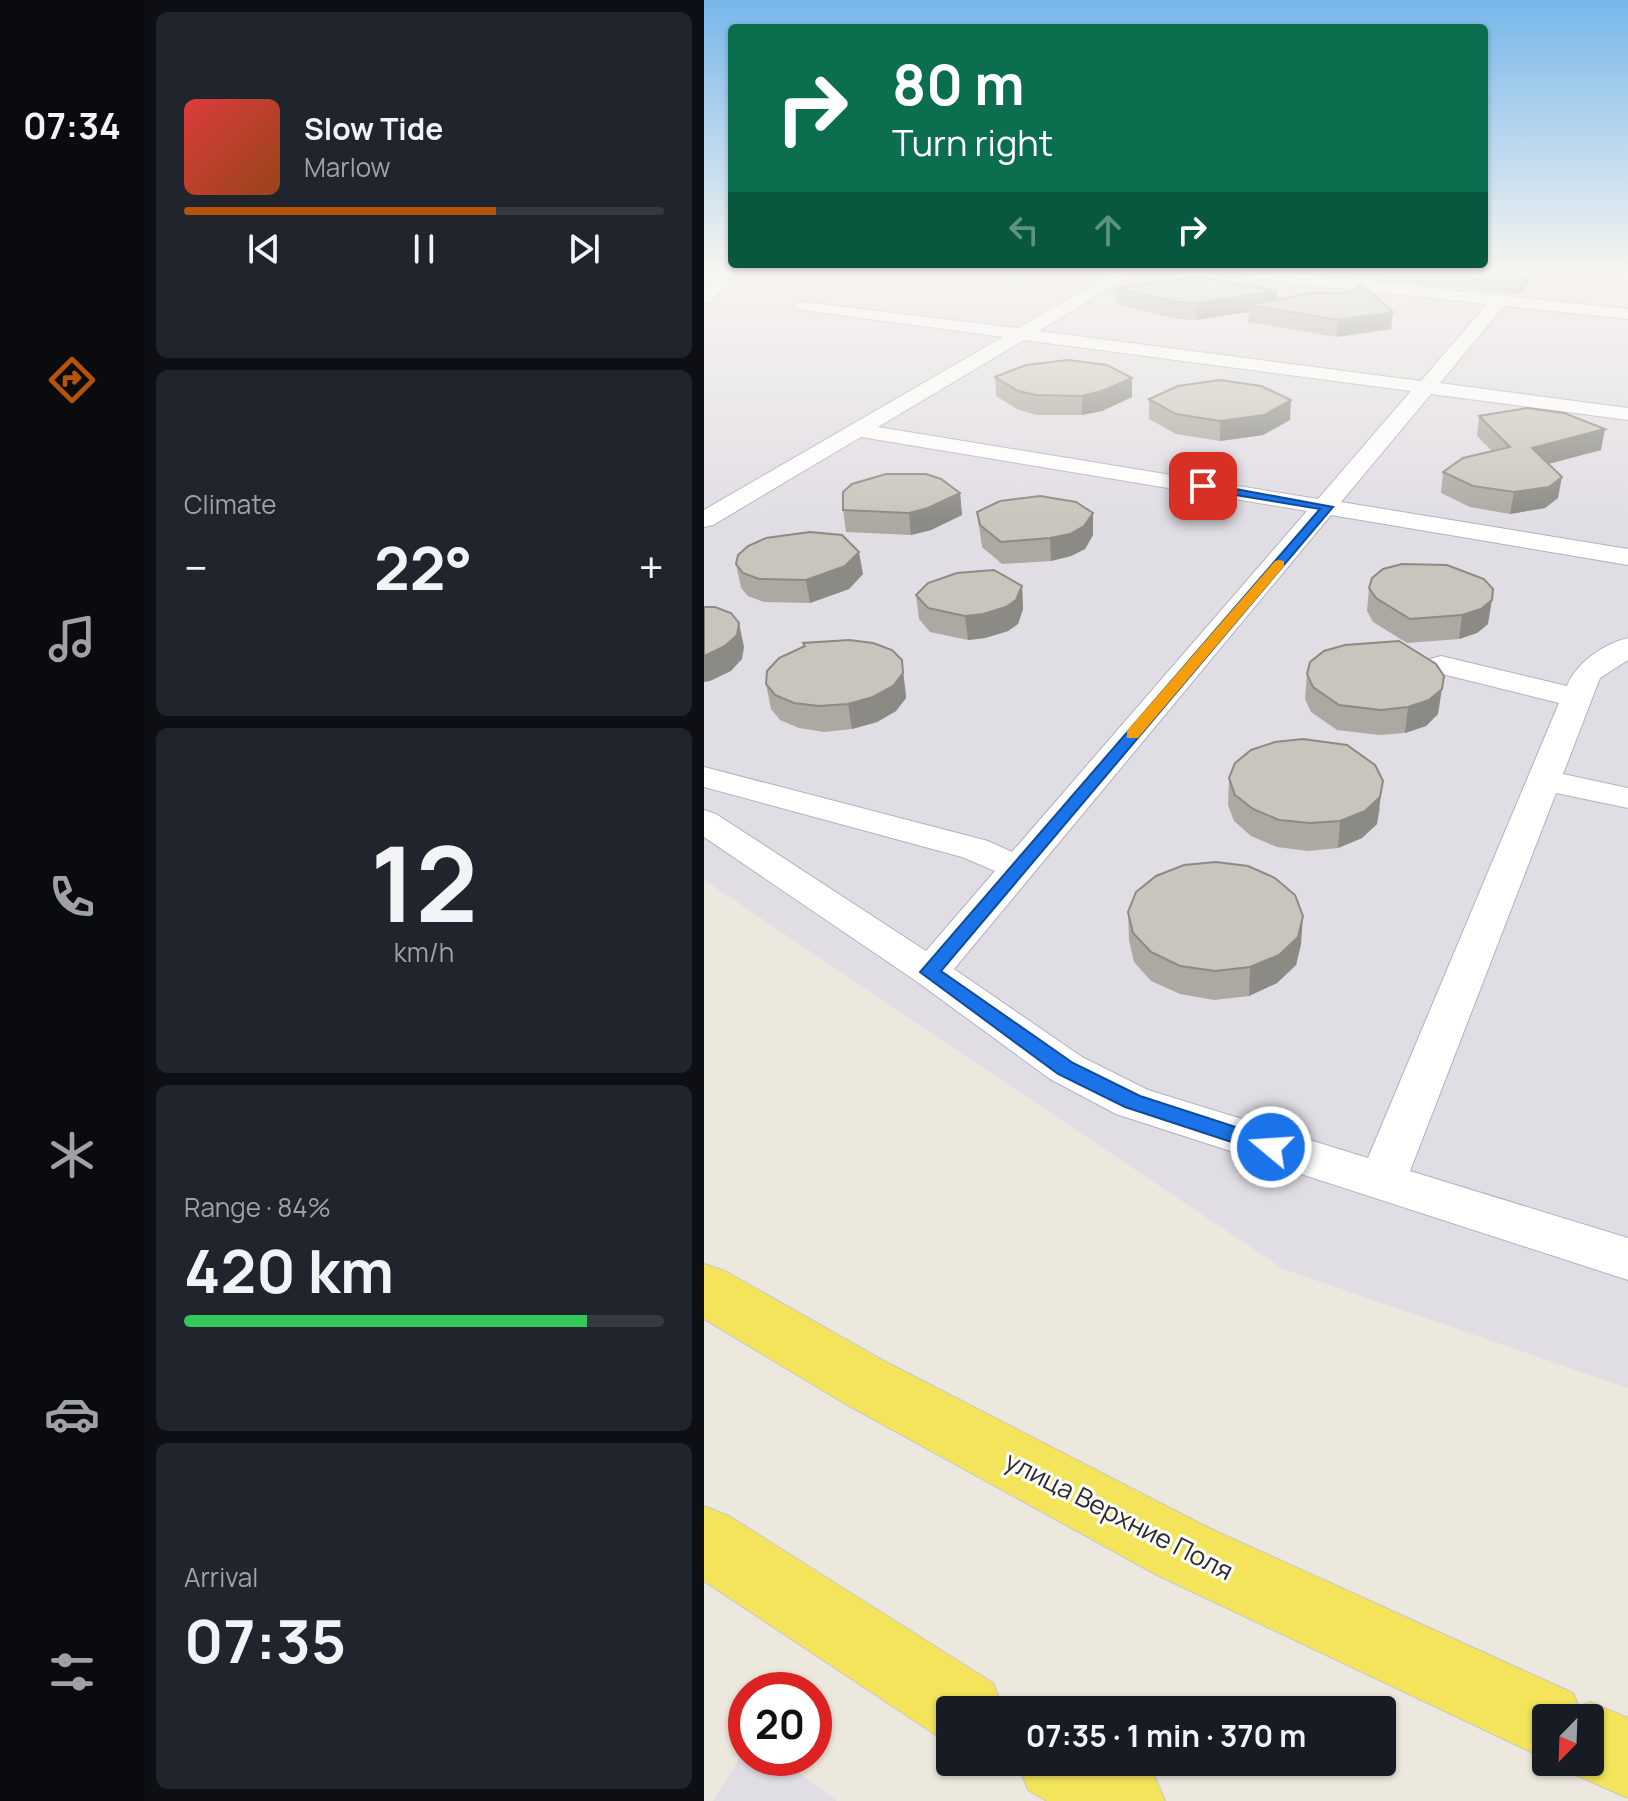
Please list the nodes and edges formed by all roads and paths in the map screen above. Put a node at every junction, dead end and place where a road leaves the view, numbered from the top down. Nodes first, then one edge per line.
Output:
1 (986, 354) edge
2 (1173, 354) edge
3 (1453, 354) edge
4 (1425, 387) junction
5 (1628, 414) edge
6 (860, 430) junction
7 (1328, 507) junction
8 (709, 516) edge
9 (1628, 557) edge
10 (1628, 647) edge
11 (1441, 665) edge
12 (1576, 697) junction
13 (704, 777) edge
14 (1542, 780) junction
15 (1628, 798) edge
16 (704, 821) edge
17 (1018, 868) junction
18 (930, 972) junction
19 (1382, 1182) junction
20 (1628, 1259) edge
21 (704, 1289) edge
22 (704, 1540) edge
23 (944, 1696) edge
24 (1532, 1714) edge
25 (1604, 1748) edge
26 (1628, 1759) edge
27 (1081, 1776) edge
28 (1125, 1801) edge

1 - 6 lane
2 - 4 lane
3 - 4 lane
4 - 5 lane
4 - 7 lane
6 - 7 lane
6 - 8 lane
7 - 9 lane
7 - 17 lane
10 - 12 lane
11 - 12 lane
12 - 14 lane
13 - 17 lane
14 - 15 lane
14 - 19 lane
16 - 18 lane
17 - 18 lane
18 - 19 lane
19 - 20 lane
21 - 24 main road, улица Верхние Поля
22 - 23 main road
25 - 26 main road
27 - 28 main road

